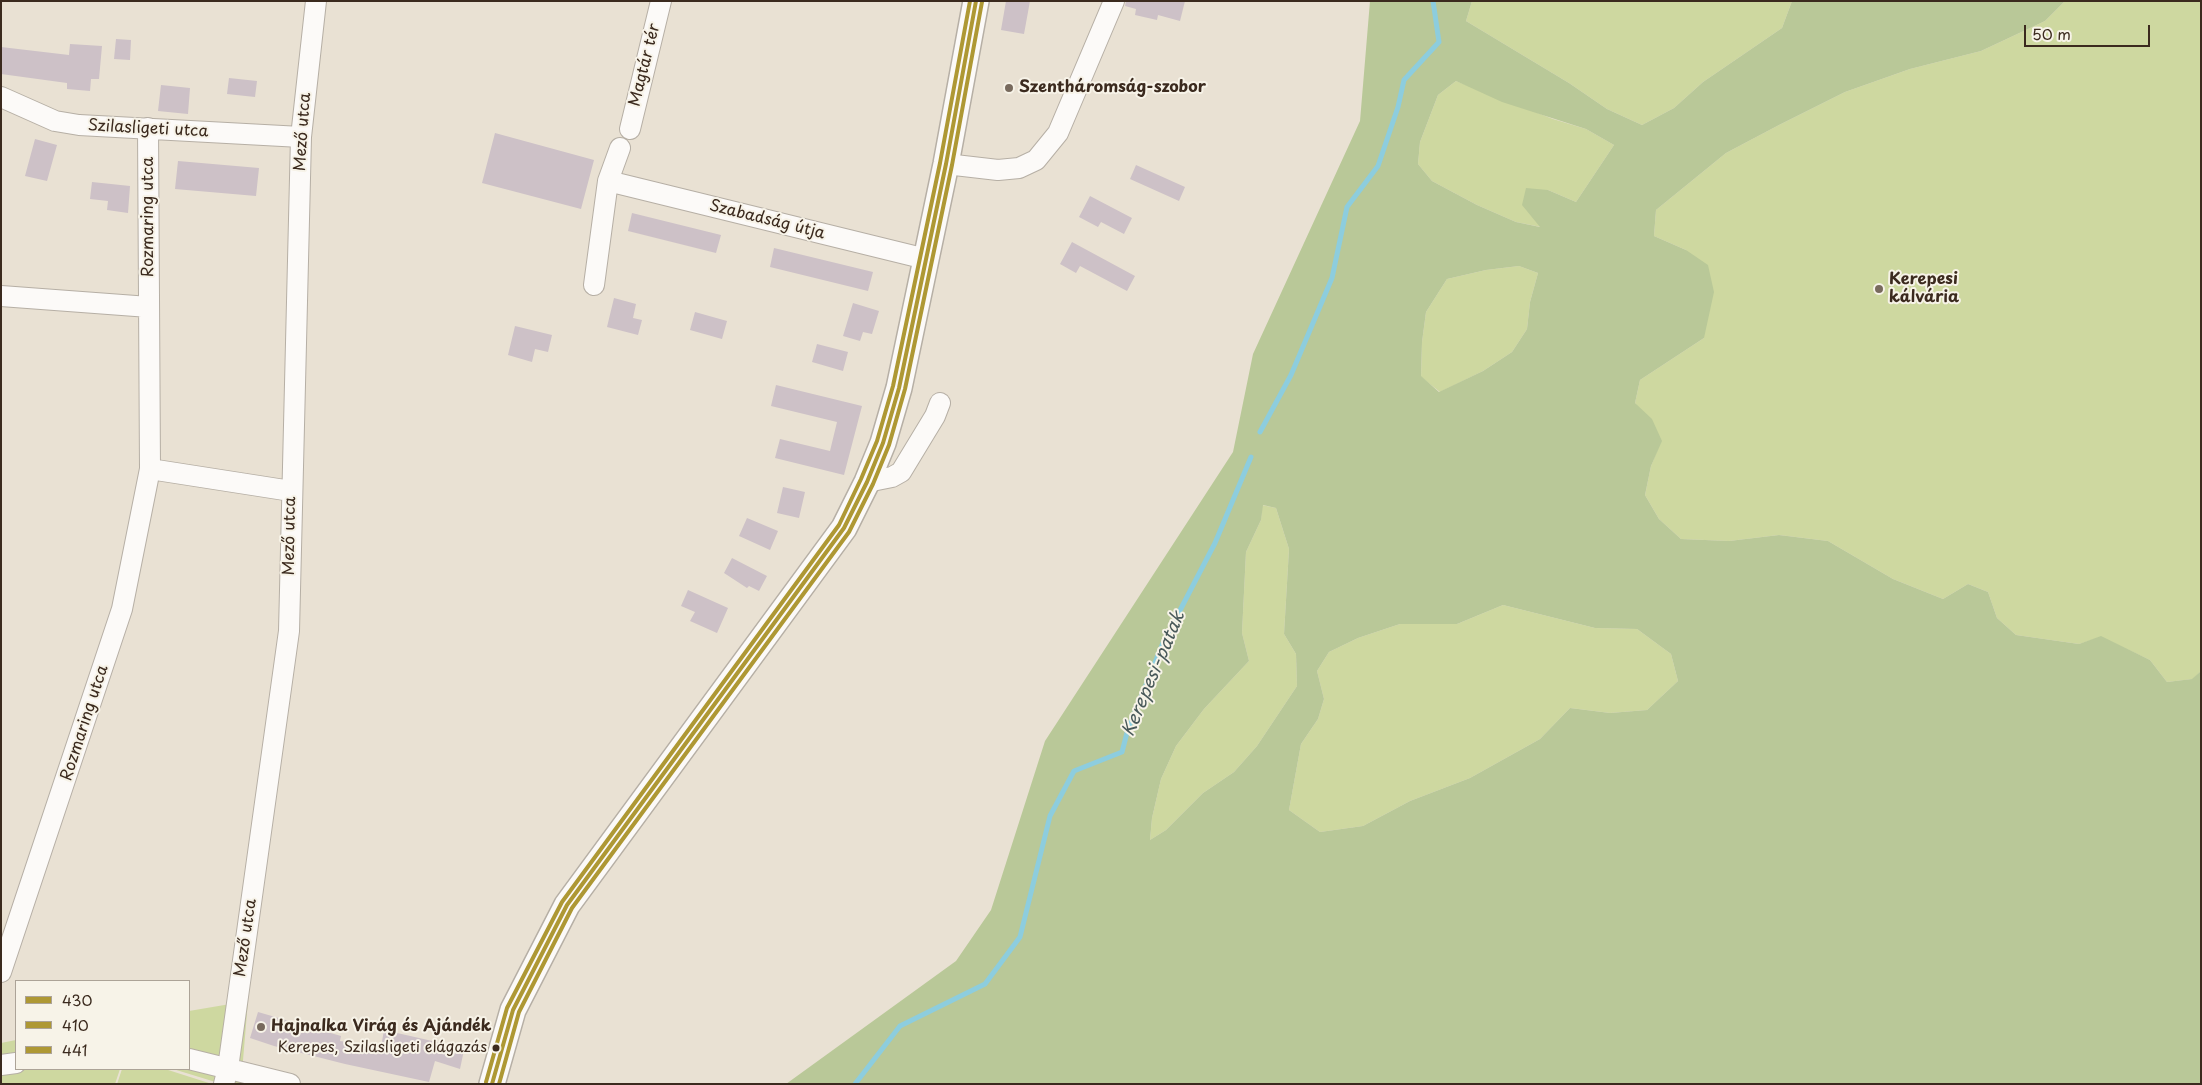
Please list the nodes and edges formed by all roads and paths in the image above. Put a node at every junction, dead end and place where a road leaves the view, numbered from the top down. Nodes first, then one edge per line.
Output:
1 (316, 1) edge
2 (661, 1) edge
3 (976, 1) edge
4 (1114, 1) edge
5 (1, 97) edge
6 (148, 128) junction
7 (630, 129) dead end
8 (301, 137) junction
9 (620, 148) dead end
10 (946, 164) junction
11 (608, 181) junction
12 (926, 259) junction
13 (594, 285) dead end
14 (1, 296) edge
15 (149, 307) junction
16 (940, 403) dead end
17 (150, 469) junction
18 (867, 482) junction
19 (291, 491) junction
20 (1, 972) edge
21 (190, 1059) edge
22 (15, 1063) edge
23 (1, 1066) edge
24 (226, 1076) edge
25 (290, 1084) edge
26 (492, 1084) edge

1 - 8 street, Mező utca
2 - 7 street, Magtár tér
3 - 10 main road
4 - 10 street
5 - 6 street, Szilasligeti utca
6 - 8 street, Szilasligeti utca
6 - 15 street, Rozmaring utca
8 - 19 street, Mező utca
9 - 11 street
10 - 12 main road
11 - 12 street, Szabadság útja
11 - 13 street
12 - 18 main road
14 - 15 street
15 - 17 street, Rozmaring utca
16 - 18 street
17 - 19 street
17 - 20 street, Rozmaring utca
18 - 26 main road
19 - 24 street, Mező utca
21 - 24 street
22 - 23 street
24 - 25 street

